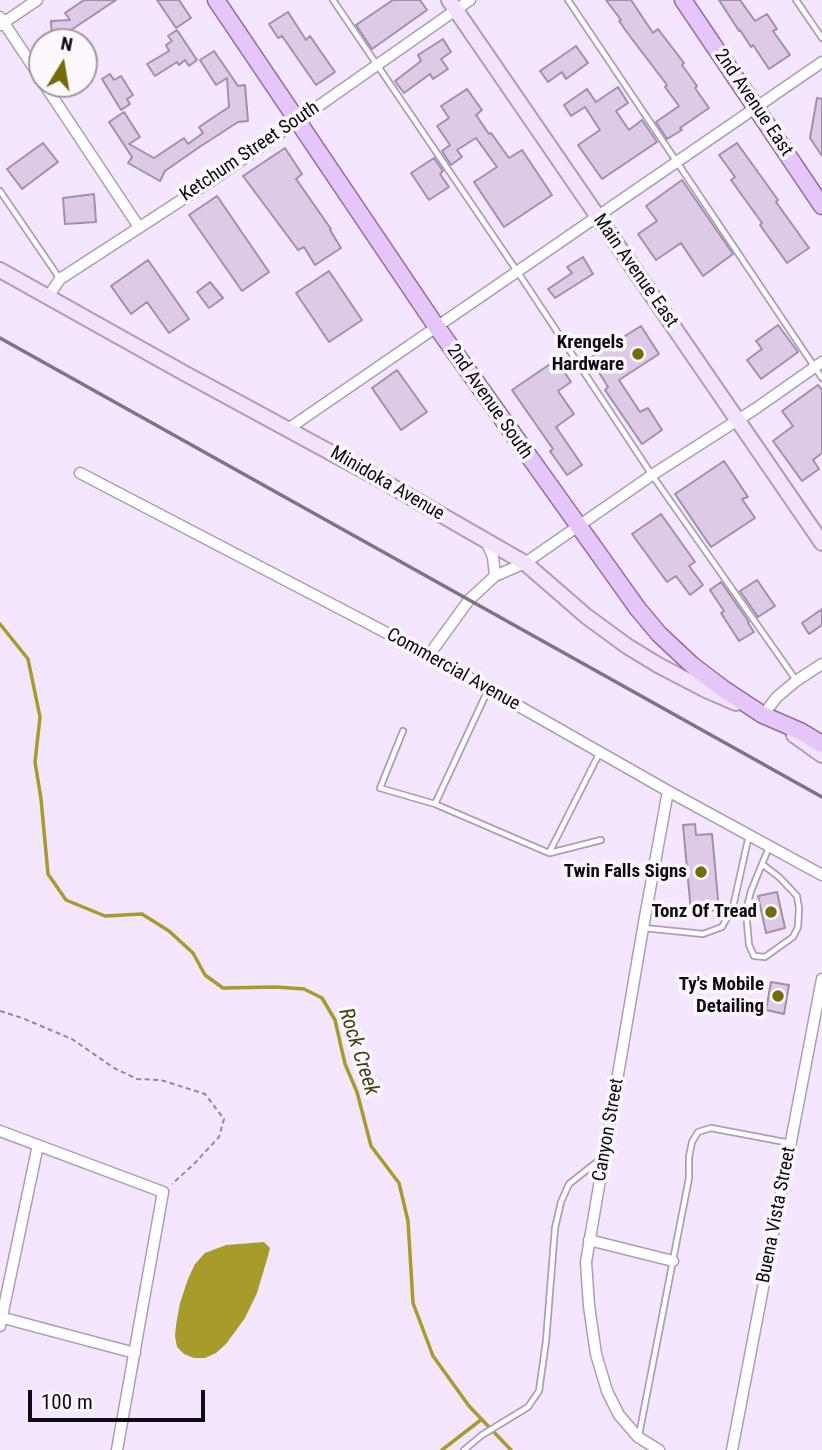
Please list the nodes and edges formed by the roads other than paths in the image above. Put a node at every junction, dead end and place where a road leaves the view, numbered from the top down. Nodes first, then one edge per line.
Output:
1 (37, 0) edge
2 (216, 0) edge
3 (333, 0) edge
4 (470, 0) edge
5 (568, 0) edge
6 (683, 0) edge
7 (796, 0) edge
8 (452, 5) edge
9 (1, 21) edge
10 (822, 38) edge
11 (28, 60) edge
12 (822, 62) edge
13 (377, 66) junction
14 (54, 98) edge
15 (757, 107) junction
16 (298, 119) junction
17 (676, 162) junction
18 (0, 191) edge
19 (822, 206) edge
20 (597, 216) junction
21 (139, 227) junction
22 (0, 270) edge
23 (517, 271) junction
24 (60, 279) junction
25 (48, 297) junction
26 (436, 326) junction
27 (818, 364) edge
28 (822, 378) edge
29 (738, 420) junction
30 (288, 429) junction
31 (80, 473) dead end
32 (652, 475) junction
33 (579, 527) junction
34 (486, 541) junction
35 (822, 543) edge
36 (525, 564) junction
37 (495, 576) junction
38 (429, 655) junction
39 (822, 664) edge
40 (796, 681) junction
41 (488, 689) junction
42 (768, 718) junction
43 (403, 731) dead end
44 (822, 741) edge
45 (600, 752) junction
46 (822, 755) edge
47 (668, 790) junction
48 (435, 804) junction
49 (749, 835) junction
50 (601, 840) dead end
51 (769, 846) junction
52 (549, 853) junction
53 (762, 864) junction
54 (822, 875) edge
55 (643, 928) junction
56 (822, 979) edge
57 (0, 1131) edge
58 (791, 1143) junction
59 (38, 1145) junction
60 (605, 1156) junction
61 (589, 1240) junction
62 (673, 1261) junction
63 (1, 1320) edge
64 (135, 1353) junction
65 (638, 1437) junction
66 (117, 1450) edge
67 (464, 1450) edge
68 (659, 1450) edge
69 (732, 1450) edge

1 - 9 street
2 - 16 main road, 2nd Avenue South
3 - 13 lane
4 - 8 street, Ketchum Street South
5 - 17 lane
6 - 15 main road, 2nd Avenue East
7 - 10 lane
8 - 13 street, Ketchum Street South
8 - 20 street, Main Avenue East
9 - 11 street
12 - 15 street
13 - 16 street, Ketchum Street South
13 - 23 lane
14 - 21 street
15 - 17 street
15 - 19 main road, 2nd Avenue East
16 - 21 street, Ketchum Street South
16 - 26 main road, 2nd Avenue South
17 - 20 street
17 - 27 lane
18 - 24 lane
20 - 23 street
20 - 29 street, Main Avenue East
21 - 24 street, Ketchum Street South
22 - 25 street, Minidoka Avenue
23 - 26 street
23 - 32 lane
24 - 25 street, Ketchum Street South
25 - 30 street, Minidoka Avenue
26 - 30 street
26 - 33 main road, 2nd Avenue South
27 - 28 lane
27 - 29 street
29 - 32 street
29 - 35 street, Main Avenue East
30 - 34 street, Minidoka Avenue
31 - 38 street, Commercial Avenue
32 - 33 street
32 - 40 lane
33 - 36 street
33 - 42 main road, 2nd Avenue South
34 - 36 street, Minidoka Avenue
34 - 37 street
36 - 37 street
36 - 42 street, Minidoka Avenue
37 - 38 street
38 - 41 street, Commercial Avenue
39 - 40 street
40 - 42 street
41 - 45 street, Commercial Avenue
41 - 48 lane
42 - 44 main road, 2nd Avenue South
42 - 46 street, Minidoka Avenue
43 - 48 lane
45 - 47 street, Commercial Avenue
45 - 52 lane
47 - 49 street, Commercial Avenue
47 - 55 street, Canyon Street
48 - 52 lane
49 - 51 street, Commercial Avenue
49 - 55 lane
50 - 52 lane
51 - 53 lane
51 - 54 street, Commercial Avenue
53 - 53 lane
55 - 60 street, Canyon Street
56 - 58 street, Buena Vista Street
57 - 59 street
58 - 62 lane
58 - 69 street, Buena Vista Street
59 - 63 street
59 - 64 street
60 - 61 street, Canyon Street
60 - 67 lane
61 - 62 street
61 - 65 street, Canyon Street
62 - 65 lane
63 - 64 street
64 - 66 street
65 - 68 street, Canyon Street

